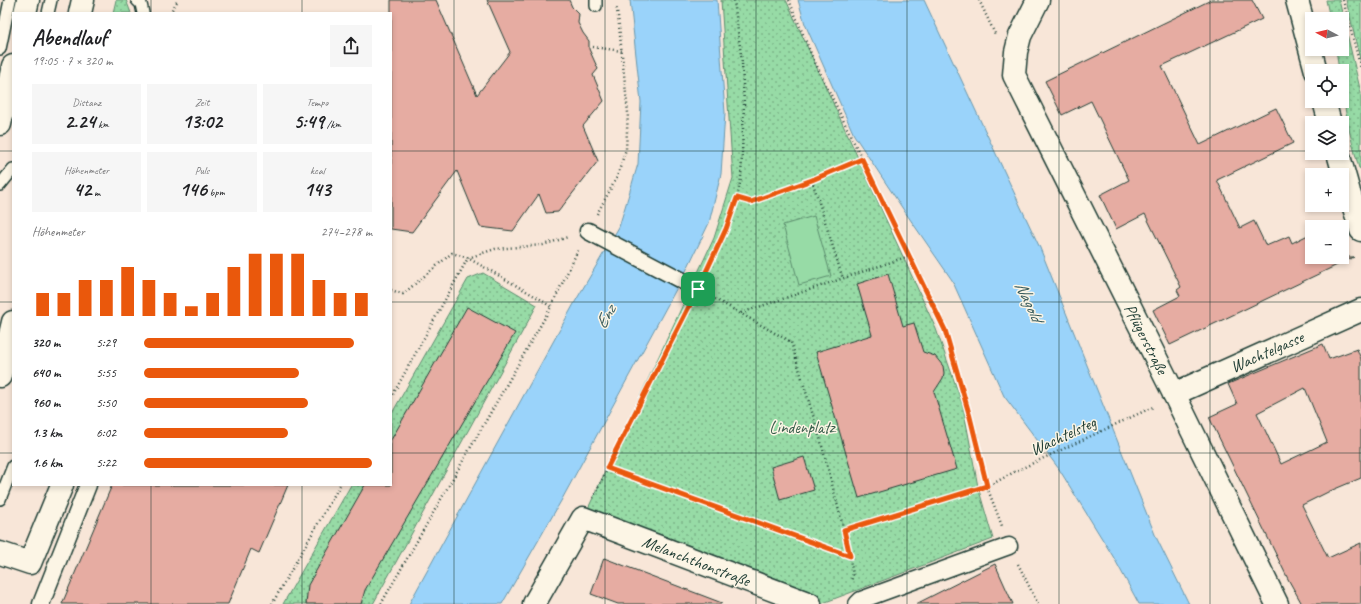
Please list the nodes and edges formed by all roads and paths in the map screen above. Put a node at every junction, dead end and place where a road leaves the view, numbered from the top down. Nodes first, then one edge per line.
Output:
1 (10, 0) edge
2 (28, 0) edge
3 (51, 0) edge
4 (83, 0) edge
5 (137, 0) edge
6 (178, 0) edge
7 (614, 0) edge
8 (734, 0) edge
9 (789, 0) edge
10 (1038, 0) edge
11 (1297, 0) edge
12 (1343, 0) edge
13 (25, 12) edge
14 (48, 12) edge
15 (80, 12) edge
16 (143, 12) edge
17 (171, 12) edge
18 (594, 47) dead end
19 (0, 49) edge
20 (622, 51) junction
21 (1314, 64) edge
22 (1361, 69) edge
23 (12, 70) edge
24 (0, 124) edge
25 (862, 159) junction
26 (1340, 160) edge
27 (12, 170) edge
28 (812, 180) junction
29 (0, 184) edge
30 (737, 198) junction
31 (1361, 230) edge
32 (588, 231) junction
33 (909, 256) junction
34 (468, 258) junction
35 (843, 279) junction
36 (693, 286) junction
37 (392, 290) edge
38 (551, 307) junction
39 (1361, 310) edge
40 (740, 313) junction
41 (12, 328) edge
42 (0, 376) edge
43 (1174, 394) junction
44 (392, 396) edge
45 (1149, 409) dead end
46 (607, 468) junction
47 (12, 469) edge
48 (62, 486) edge
49 (88, 486) edge
50 (339, 486) edge
51 (987, 486) junction
52 (0, 499) edge
53 (583, 518) junction
54 (844, 530) junction
55 (1009, 546) junction
56 (0, 553) edge
57 (850, 556) junction
58 (850, 589) dead end
59 (41, 604) edge
60 (272, 604) edge
61 (381, 604) edge
62 (534, 604) edge
63 (810, 604) edge
64 (856, 604) edge
65 (1038, 604) edge
66 (1277, 604) edge

1 - 19 lane
2 - 13 street
3 - 14 lane
4 - 15 street
5 - 16 lane
6 - 17 path
7 - 20 path
8 - 30 path
9 - 25 path
10 - 43 street, Pflügerstraße
11 - 21 street
12 - 22 path
18 - 20 path
20 - 32 path
23 - 24 street
25 - 28 path
25 - 33 path
26 - 31 street
27 - 29 lane
28 - 30 path
28 - 35 path
30 - 36 path
32 - 34 path
32 - 36 street
32 - 38 path
33 - 35 path
33 - 51 path
34 - 37 path
34 - 38 path
34 - 44 path
35 - 40 path
36 - 40 path
36 - 46 path
38 - 61 path
39 - 43 street, Wachtelgasse
40 - 54 path
41 - 42 street
43 - 66 street, Pflügerstraße
45 - 51 path, Wachtelsteg
46 - 53 path
46 - 57 path
47 - 52 lane
48 - 56 street
49 - 59 street
50 - 60 path
51 - 54 path, Wachtelsteg
51 - 55 path
53 - 62 street
53 - 63 street, Melanchthonstraße
54 - 57 path
55 - 64 street
55 - 65 path
57 - 58 path

